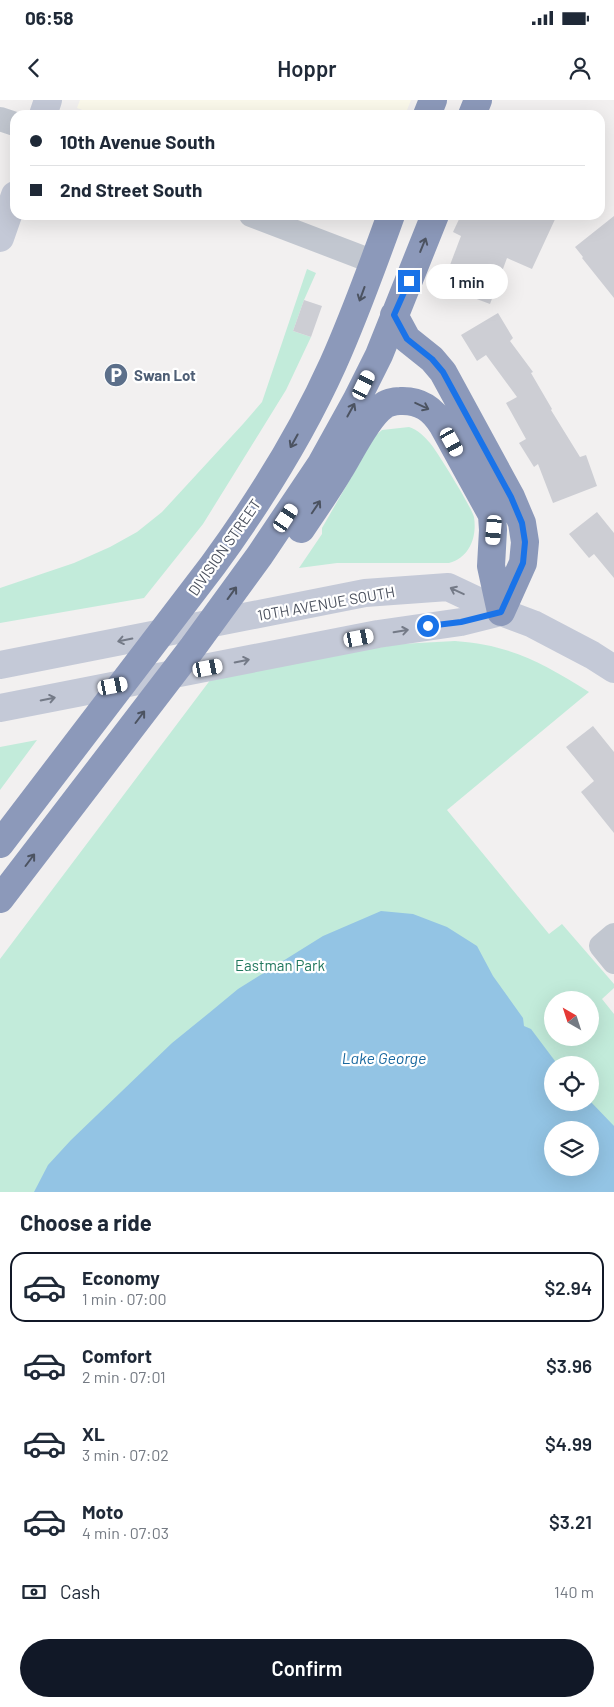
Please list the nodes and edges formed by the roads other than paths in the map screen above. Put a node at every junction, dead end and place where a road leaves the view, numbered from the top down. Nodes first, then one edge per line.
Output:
1 (10, 209) edge
2 (264, 220) edge
3 (389, 220) edge
4 (433, 220) edge
5 (0, 238) edge
6 (374, 262) junction
7 (394, 315) junction
8 (501, 612) junction
9 (193, 646) junction
10 (0, 665) edge
11 (614, 669) edge
12 (0, 708) edge
13 (49, 767) junction
14 (0, 816) edge
15 (0, 844) edge
16 (0, 899) edge

1 - 5 main road
2 - 6 street
3 - 6 highway, DIVISION STREET
7 -> 4 highway
6 -> 13 highway, DIVISION STREET
7 - 8 highway
9 -> 7 highway
9 -> 8 highway
8 -> 10 main road, 10TH AVENUE SOUTH
8 - 11 main road, 10TH AVENUE SOUTH
12 -> 8 main road
16 -> 9 highway
13 - 14 highway
13 - 15 highway, DIVISION STREET

